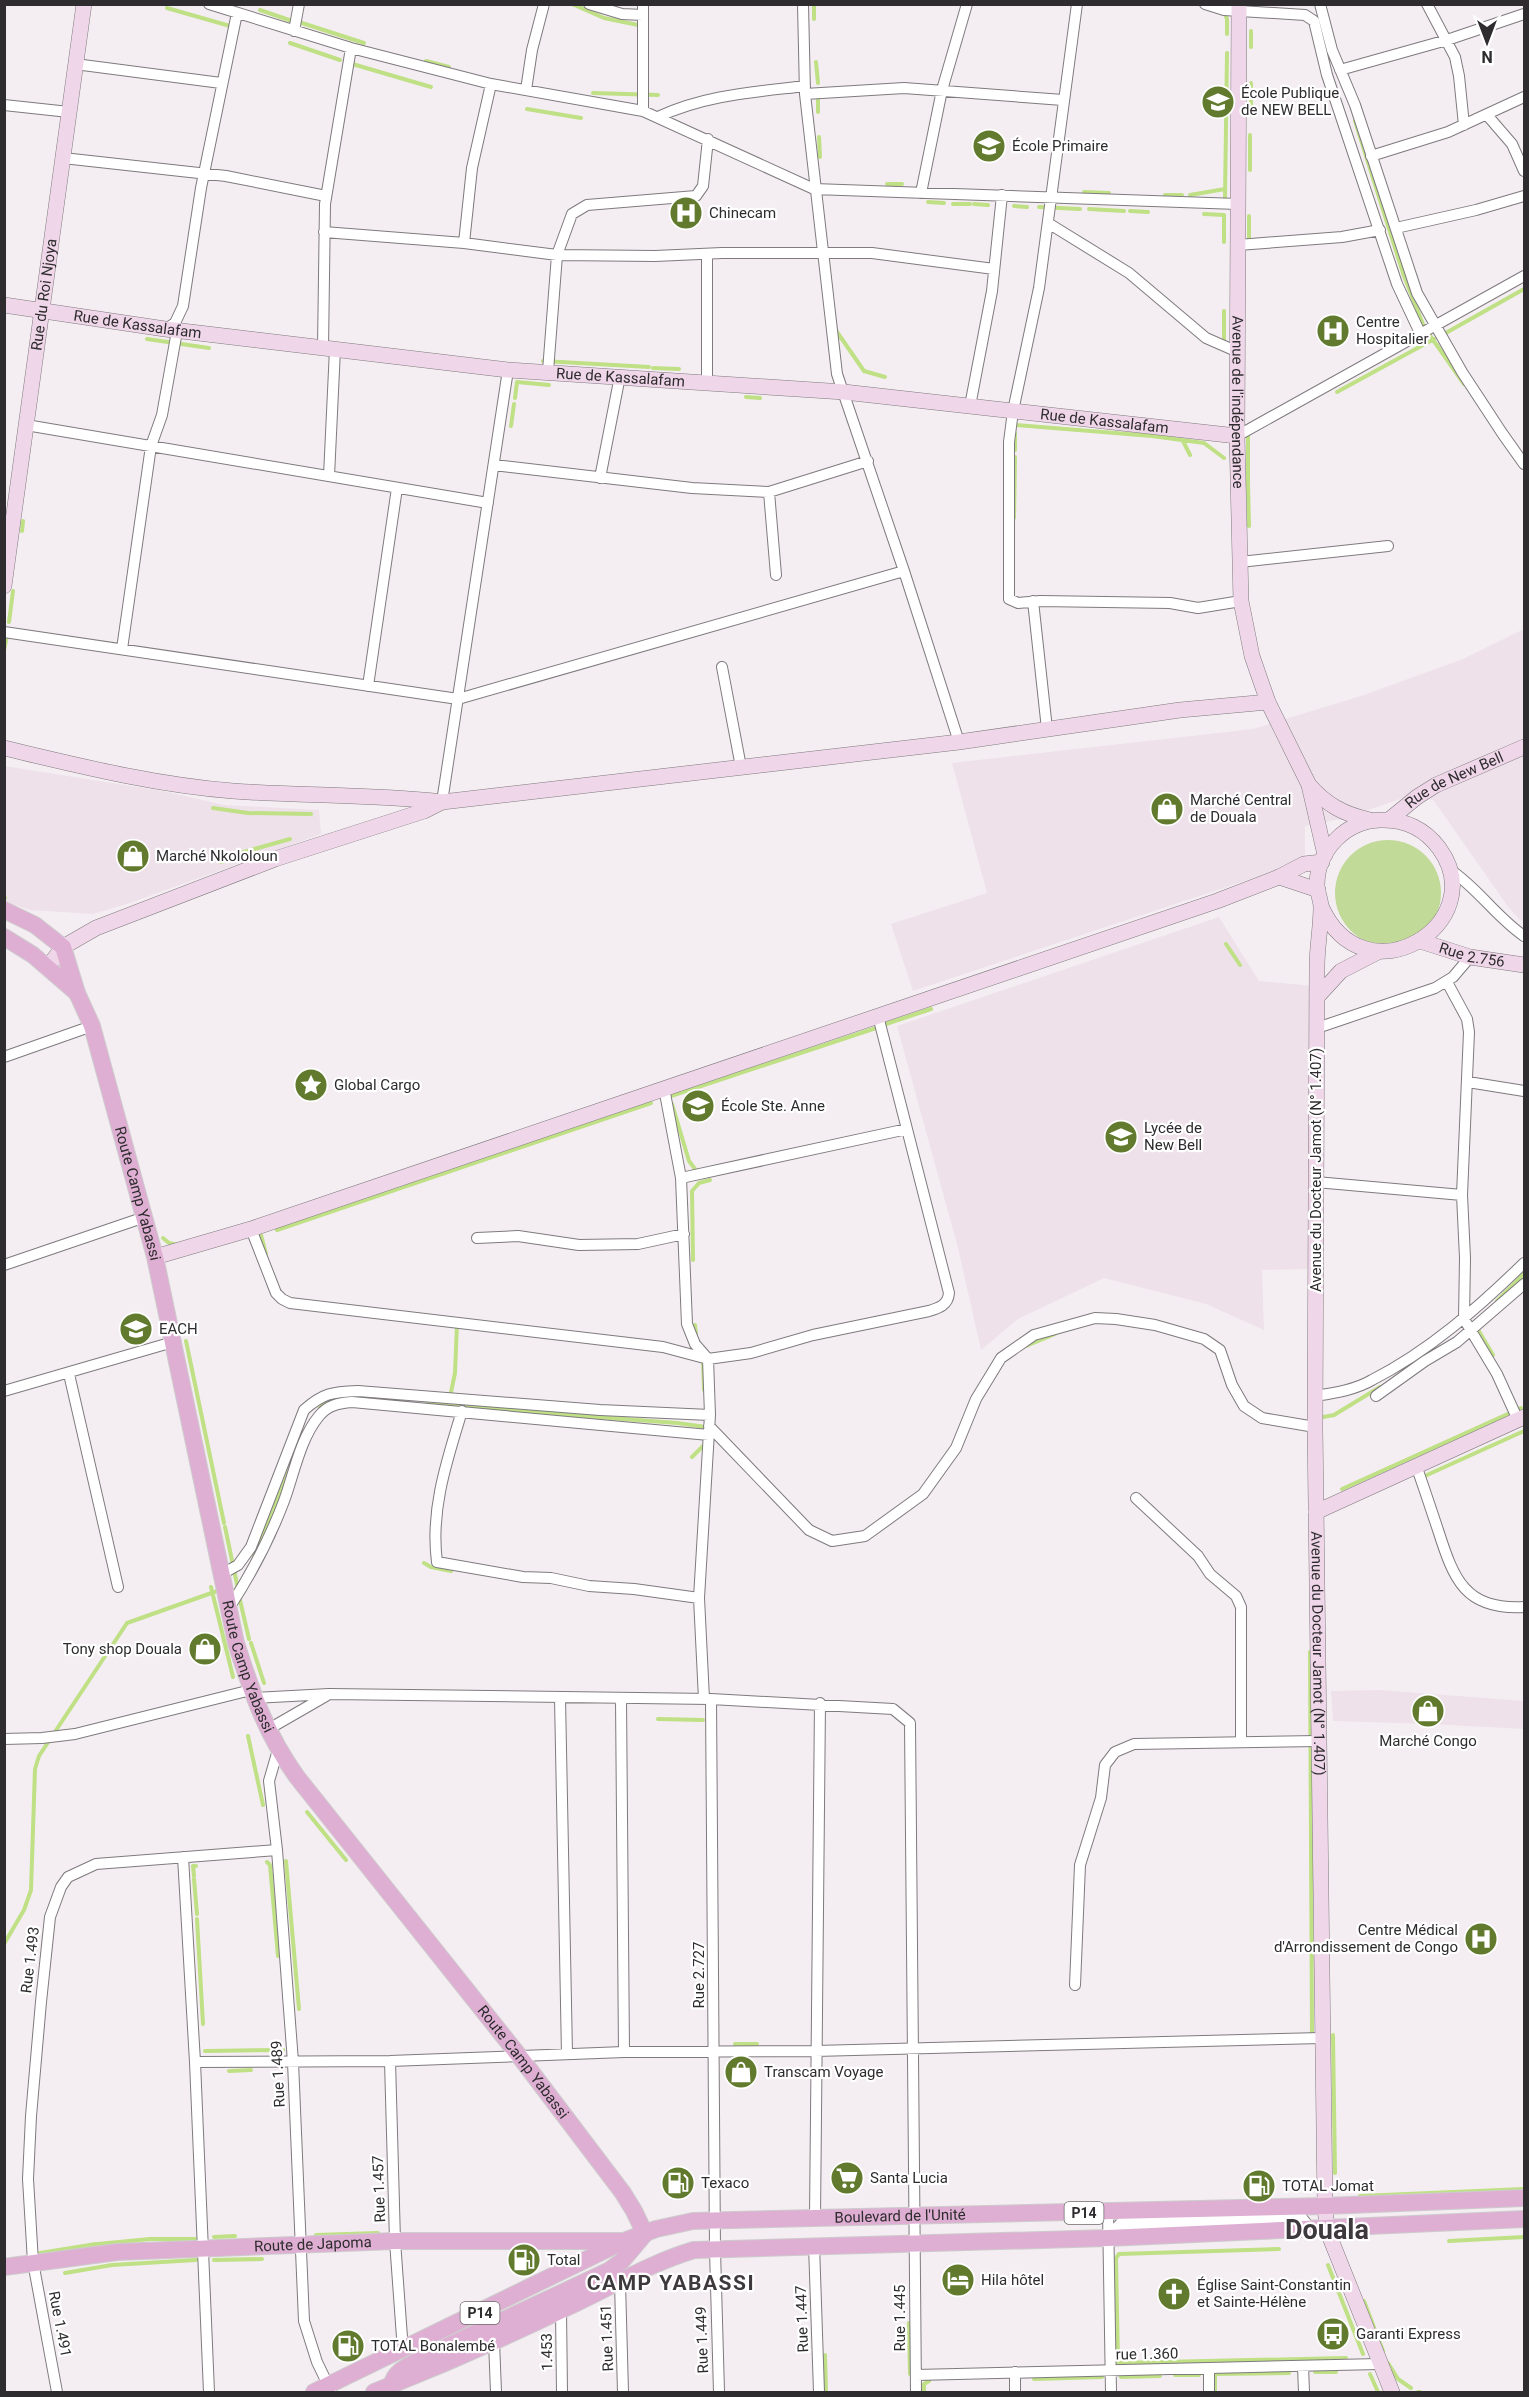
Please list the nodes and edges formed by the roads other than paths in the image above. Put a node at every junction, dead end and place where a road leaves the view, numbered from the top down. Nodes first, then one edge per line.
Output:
1 (84, 4) edge
2 (209, 4) edge
3 (299, 4) edge
4 (544, 4) edge
5 (589, 4) edge
6 (803, 4) edge
7 (967, 4) edge
8 (1077, 4) edge
9 (1205, 4) edge
10 (1320, 4) edge
11 (1427, 4) edge
12 (1239, 8) edge
13 (643, 10) edge
14 (237, 13) junction
15 (1524, 14) edge
16 (294, 31) junction
17 (1447, 40) junction
18 (351, 48) junction
19 (75, 64) junction
20 (1340, 70) junction
21 (221, 83) junction
22 (491, 84) junction
23 (526, 90) junction
24 (805, 90) junction
25 (942, 90) junction
26 (1524, 97) edge
27 (1063, 100) junction
28 (4, 105) edge
29 (643, 111) junction
30 (69, 112) junction
31 (1486, 115) junction
32 (658, 117) junction
33 (1464, 125) junction
34 (708, 140) junction
35 (1371, 156) junction
36 (63, 158) junction
37 (1524, 171) edge
38 (204, 173) junction
39 (814, 189) junction
40 (921, 193) junction
41 (1002, 195) junction
42 (326, 196) junction
43 (1524, 196) edge
44 (1051, 197) junction
45 (1238, 204) junction
46 (1048, 223) junction
47 (1396, 228) junction
48 (1380, 230) junction
49 (324, 232) junction
50 (464, 243) junction
51 (1238, 246) junction
52 (707, 254) junction
53 (823, 254) junction
54 (557, 255) junction
55 (994, 269) junction
56 (1524, 277) edge
57 (4, 305) edge
58 (42, 311) junction
59 (1436, 327) junction
60 (171, 330) junction
61 (1421, 335) junction
62 (329, 349) junction
63 (1238, 352) junction
64 (508, 370) junction
65 (548, 371) junction
66 (620, 376) junction
67 (707, 382) junction
68 (844, 392) junction
69 (970, 406) junction
70 (1013, 411) junction
71 (26, 425) junction
72 (1237, 436) junction
73 (152, 446) junction
74 (867, 461) junction
75 (1524, 464) edge
76 (494, 465) junction
77 (329, 476) junction
78 (600, 478) junction
79 (398, 488) junction
80 (769, 492) junction
81 (488, 503) junction
82 (8, 530) edge
83 (1388, 546) dead end
84 (1240, 562) junction
85 (904, 571) junction
86 (776, 575) dead end
87 (4, 586) edge
88 (1033, 601) junction
89 (1241, 601) junction
90 (4, 632) edge
91 (122, 649) junction
92 (722, 667) dead end
93 (368, 686) junction
94 (458, 699) junction
95 (1268, 702) junction
96 (1047, 729) junction
97 (959, 742) junction
98 (1524, 747) edge
99 (4, 748) edge
100 (741, 767) junction
101 (1309, 785) junction
102 (442, 802) junction
103 (1390, 819) junction
104 (1371, 820) junction
105 (1323, 859) junction
106 (1449, 869) junction
107 (1279, 877) junction
108 (1318, 890) junction
109 (1321, 906) junction
110 (4, 910) edge
111 (1524, 936) edge
112 (4, 937) edge
113 (1420, 941) junction
114 (63, 947) junction
115 (1378, 952) junction
116 (1470, 957) junction
117 (1524, 965) edge
118 (47, 968) junction
119 (1447, 982) junction
120 (77, 993) junction
121 (1318, 996) junction
122 (878, 1016) junction
123 (92, 1026) junction
124 (1317, 1028) junction
125 (4, 1057) edge
126 (1468, 1082) junction
127 (664, 1088) junction
128 (1524, 1091) edge
129 (907, 1130) junction
130 (681, 1178) junction
131 (1316, 1182) junction
132 (1462, 1195) junction
133 (145, 1217) junction
134 (251, 1229) junction
135 (684, 1233) junction
136 (477, 1238) dead end
137 (155, 1257) junction
138 (1524, 1263) edge
139 (4, 1265) edge
140 (1524, 1284) edge
141 (1464, 1319) junction
142 (1472, 1330) junction
143 (173, 1342) junction
144 (708, 1359) junction
145 (69, 1374) junction
146 (4, 1392) edge
147 (1376, 1396) dead end
148 (462, 1411) junction
149 (1315, 1414) junction
150 (1521, 1419) edge
151 (710, 1426) junction
152 (1417, 1468) junction
153 (1136, 1498) dead end
154 (1316, 1512) junction
155 (223, 1577) junction
156 (118, 1587) dead end
157 (699, 1598) junction
158 (228, 1603) junction
159 (1524, 1607) edge
160 (252, 1694) junction
161 (328, 1694) junction
162 (560, 1698) junction
163 (621, 1699) junction
164 (708, 1699) junction
165 (820, 1703) junction
166 (267, 1730) junction
167 (4, 1739) edge
168 (1318, 1741) junction
169 (1241, 1742) junction
170 (278, 1750) junction
171 (277, 1850) junction
172 (183, 1857) junction
173 (1075, 1985) dead end
174 (1322, 2038) junction
175 (913, 2048) junction
176 (815, 2051) junction
177 (624, 2052) junction
178 (714, 2052) junction
179 (567, 2054) junction
180 (520, 2057) junction
181 (390, 2061) junction
182 (195, 2062) junction
183 (293, 2062) junction
184 (1524, 2198) edge
185 (1325, 2206) junction
186 (1108, 2212) junction
187 (915, 2217) junction
188 (815, 2218) junction
189 (1524, 2220) edge
190 (715, 2221) junction
191 (1327, 2230) junction
192 (1111, 2232) junction
193 (645, 2234) junction
194 (395, 2241) junction
195 (624, 2241) junction
196 (915, 2243) junction
197 (302, 2245) junction
198 (814, 2245) junction
199 (203, 2249) junction
200 (715, 2250) junction
201 (33, 2262) junction
202 (4, 2267) edge
203 (621, 2283) junction
204 (561, 2311) junction
205 (494, 2341) junction
206 (403, 2351) junction
207 (1379, 2364) junction
208 (1303, 2366) junction
209 (1209, 2368) junction
210 (1110, 2369) junction
211 (1015, 2372) junction
212 (916, 2375) junction
213 (393, 2389) edge
214 (325, 2390) edge
215 (57, 2392) edge
216 (209, 2392) edge
217 (374, 2392) edge
218 (496, 2392) edge
219 (562, 2392) edge
220 (623, 2392) edge
221 (718, 2392) edge
222 (819, 2392) edge
223 (916, 2392) edge
224 (1016, 2392) edge
225 (1111, 2392) edge
226 (1209, 2392) edge
227 (1304, 2392) edge
228 (1392, 2392) edge

1 - 19 street, Rue du Roi Njoya
2 - 14 street
3 - 16 street
4 - 23 street
5 - 13 street
6 - 24 street
7 - 25 street
8 - 27 street
9 - 12 street
10 - 20 street
11 - 17 street
12 - 45 street, Avenue de l'indépendance
12 - 48 street
13 - 29 street
14 - 16 street
14 - 21 street
15 - 17 street
16 - 18 street
17 - 20 street
17 - 33 street
18 - 22 street
18 - 42 street
19 - 21 street
19 - 30 street, Rue du Roi Njoya
20 - 35 street
21 - 38 street
22 - 23 street
22 - 50 street
23 - 29 street
24 - 25 street
24 - 32 street
24 - 39 street
25 - 27 street
25 - 40 street
26 - 31 street
27 - 44 street
28 - 30 street
29 - 32 street
30 - 36 street, Rue du Roi Njoya
31 - 33 street
31 - 37 street
32 - 34 street
33 - 35 street
34 - 39 street
34 - 54 street
35 - 47 street
36 - 38 street
36 - 58 street, Rue du Roi Njoya
38 - 42 street
38 - 60 street
39 - 40 street
39 - 53 street
40 - 41 street
41 - 44 street
41 - 55 street
42 - 49 street
43 - 47 street
44 - 45 street
44 - 46 street
45 - 51 street, Avenue de l'indépendance
46 - 63 street
46 - 70 street
47 - 59 street
48 - 51 street
48 - 61 street
49 - 50 street
49 - 62 street
50 - 54 street
51 - 63 street, Avenue de l'indépendance
52 - 53 street
52 - 54 street
52 - 67 street
53 - 55 street
53 - 68 street
54 - 65 street
55 - 69 street
56 - 59 street
57 - 58 street, Rue de Kassalafam
58 - 60 street, Rue de Kassalafam
58 - 71 street, Rue du Roi Njoya
59 - 61 street
59 - 75 street
60 - 62 street, Rue de Kassalafam
60 - 73 street
61 - 72 street
62 - 64 street, Rue de Kassalafam
62 - 77 street
63 - 72 street, Avenue de l'indépendance
64 - 65 street, Rue de Kassalafam
64 - 76 street
65 - 66 street, Rue de Kassalafam
66 - 67 street, Rue de Kassalafam
66 - 78 street
67 - 68 street, Rue de Kassalafam
68 - 69 street, Rue de Kassalafam
68 - 74 street
69 - 70 street, Rue de Kassalafam
70 - 72 street, Rue de Kassalafam
70 - 88 street
71 - 73 street
71 - 82 street, Rue du Roi Njoya
72 - 84 street, Avenue de l'indépendance
73 - 77 street
73 - 91 street
74 - 80 street
74 - 85 street
76 - 78 street
76 - 81 street
77 - 79 street
78 - 80 street
79 - 81 street
79 - 93 street
80 - 86 street
81 - 94 street
82 - 87 street, Rue du Roi Njoya
83 - 84 street
84 - 89 street, Avenue de l'indépendance
85 - 94 street
85 - 97 street
88 - 89 street
88 - 96 street
89 - 95 street, Avenue de l'indépendance
90 - 91 street
91 - 93 street
92 - 100 street
93 - 94 street
94 - 102 street
95 - 96 street
95 - 101 street, Avenue de l'indépendance
96 - 97 street
97 - 100 street
98 - 103 street, Rue de New Bell
99 - 102 street
100 - 102 street
101 - 104 street
101 - 105 street
102 - 114 street
103 - 104 street
103 - 106 street
104 - 105 street
105 - 107 street
105 - 108 street
106 - 111 street
106 - 113 street
107 - 108 street
107 - 122 street
108 - 109 street
109 - 115 street
109 - 121 street, Avenue du Docteur Jamot (N° 1.407)
110 - 114 main road
112 - 118 main road
113 - 115 street
113 - 116 street, Rue 2.756
114 - 118 street
114 - 120 main road, Route Camp Yabassi
115 - 121 street
116 - 117 street, Rue 2.756
116 - 119 street
118 - 120 main road
119 - 124 street
119 - 126 street
120 - 123 main road, Route Camp Yabassi
121 - 124 street, Avenue du Docteur Jamot (N° 1.407)
122 - 127 street
122 - 129 street
123 - 125 street
123 - 133 main road, Route Camp Yabassi
124 - 131 street, Avenue du Docteur Jamot (N° 1.407)
126 - 128 street
126 - 132 street
127 - 130 street
127 - 134 street
129 - 130 street
129 - 144 street
130 - 135 street
131 - 132 street
131 - 149 street, Avenue du Docteur Jamot (N° 1.407)
132 - 141 street
133 - 137 main road, Route Camp Yabassi
133 - 139 street
134 - 137 street
134 - 144 street
135 - 136 street
135 - 144 street
137 - 143 main road, Route Camp Yabassi
138 - 141 street
140 - 142 street
141 - 142 street
141 - 149 street
142 - 147 street
142 - 150 street
143 - 145 street
143 - 155 main road, Route Camp Yabassi
144 - 151 street, Rue 2.727
145 - 146 street
145 - 156 street
148 - 151 street
148 - 157 street
148 - 158 street
149 - 151 street
149 - 154 street, Avenue du Docteur Jamot (N° 1.407)
150 - 152 street
151 - 155 street
151 - 157 street, Rue 2.727
152 - 154 street
152 - 159 street
153 - 169 street
154 - 168 street, Avenue du Docteur Jamot (N° 1.407)
155 - 158 main road, Route Camp Yabassi
157 - 164 street, Rue 2.727
158 - 160 main road, Route Camp Yabassi
160 - 161 street, Rue 1.445
160 - 166 main road, Route Camp Yabassi
160 - 167 street, Rue 1.445
161 - 162 street, Rue 1.445
161 - 166 street
162 - 163 street, Rue 1.445
162 - 179 street
163 - 164 street, Rue 1.445
163 - 177 street
164 - 165 street, Rue 1.445
164 - 178 street, Rue 2.727
165 - 175 street, Rue 1.445
165 - 176 street
166 - 170 main road, Route Camp Yabassi
168 - 169 street
168 - 174 street, Avenue du Docteur Jamot (N° 1.407)
169 - 173 street
170 - 171 street, Rue 1.489
170 - 180 main road, Route Camp Yabassi
171 - 172 street, Rue 1.493
171 - 183 street, Rue 1.489
172 - 182 street
172 - 201 street, Rue 1.493
174 - 175 street
174 - 185 street, Avenue du Docteur Jamot (N° 1.407)
175 - 176 street
175 - 187 street, Rue 1.445
176 - 178 street
176 - 188 street
177 - 178 street
177 - 179 street
178 - 190 street, Rue 2.727
179 - 180 street
180 - 181 street
180 - 193 main road, Route Camp Yabassi
181 - 183 street
181 - 194 street, Rue 1.457
182 - 183 street
182 - 199 street
183 - 197 street, Rue 1.489
184 - 185 main road, Boulevard de l'Unité / P14
185 - 186 main road, Boulevard de l'Unité / P14
185 - 191 street, Avenue du Docteur Jamot (N° 1.407)
186 - 187 main road, Boulevard de l'Unité / P14
186 - 192 street
187 - 188 main road, Boulevard de l'Unité / P14
187 - 196 street, Rue 1.445
188 - 190 main road, Boulevard de l'Unité / P14
189 - 191 main road, Boulevard de l'Unité / P14
190 - 193 main road, Boulevard de l'Unité / P14
190 - 200 street, Rue 2.727
191 - 192 main road, Boulevard de l'Unité / P14
191 - 207 street, Avenue du Docteur Jamot (N° 1.407)
192 - 192 street
192 - 196 main road, Boulevard de l'Unité / P14
192 - 210 street
193 - 195 main road, Boulevard de l'Unité / P14
193 - 213 main road
194 - 195 main road, Route de Japoma
194 - 197 main road, Route de Japoma
194 - 206 street, Rue 1.457
195 - 206 main road, Boulevard de l'Unité / P14
196 - 198 main road, Boulevard de l'Unité / P14
196 - 212 street, Rue 1.445
197 - 199 main road, Route de Japoma
197 - 214 street, Rue 1.489
198 - 200 main road, Boulevard de l'Unité / P14
198 - 222 street, Rue 1.447
199 - 201 main road, Route de Japoma
199 - 216 street
200 - 203 main road, Boulevard de l'Unité / P14
200 - 221 street, Rue 1.449
201 - 202 main road, Route de Japoma
201 - 215 street, Rue 1.491
203 - 204 main road, Boulevard de l'Unité / P14
203 - 220 street, Rue 1.451
204 - 205 main road, Boulevard de l'Unité / P14
204 - 219 street, 1.453
205 - 213 main road, Boulevard de l'Unité / P14
205 - 218 street
206 - 214 main road, Boulevard de l'Unité / P14
207 - 208 street, rue 1.360
207 - 228 street, Avenue du Docteur Jamot (N° 1.407)
208 - 209 street, rue 1.360
208 - 227 street
209 - 210 street, rue 1.360
209 - 226 street
210 - 211 street, rue 1.360
210 - 225 street
211 - 212 street, rue 1.360
211 - 224 street
212 - 223 street, Rue 1.445
213 - 217 main road, Boulevard de l'Unité / P14

